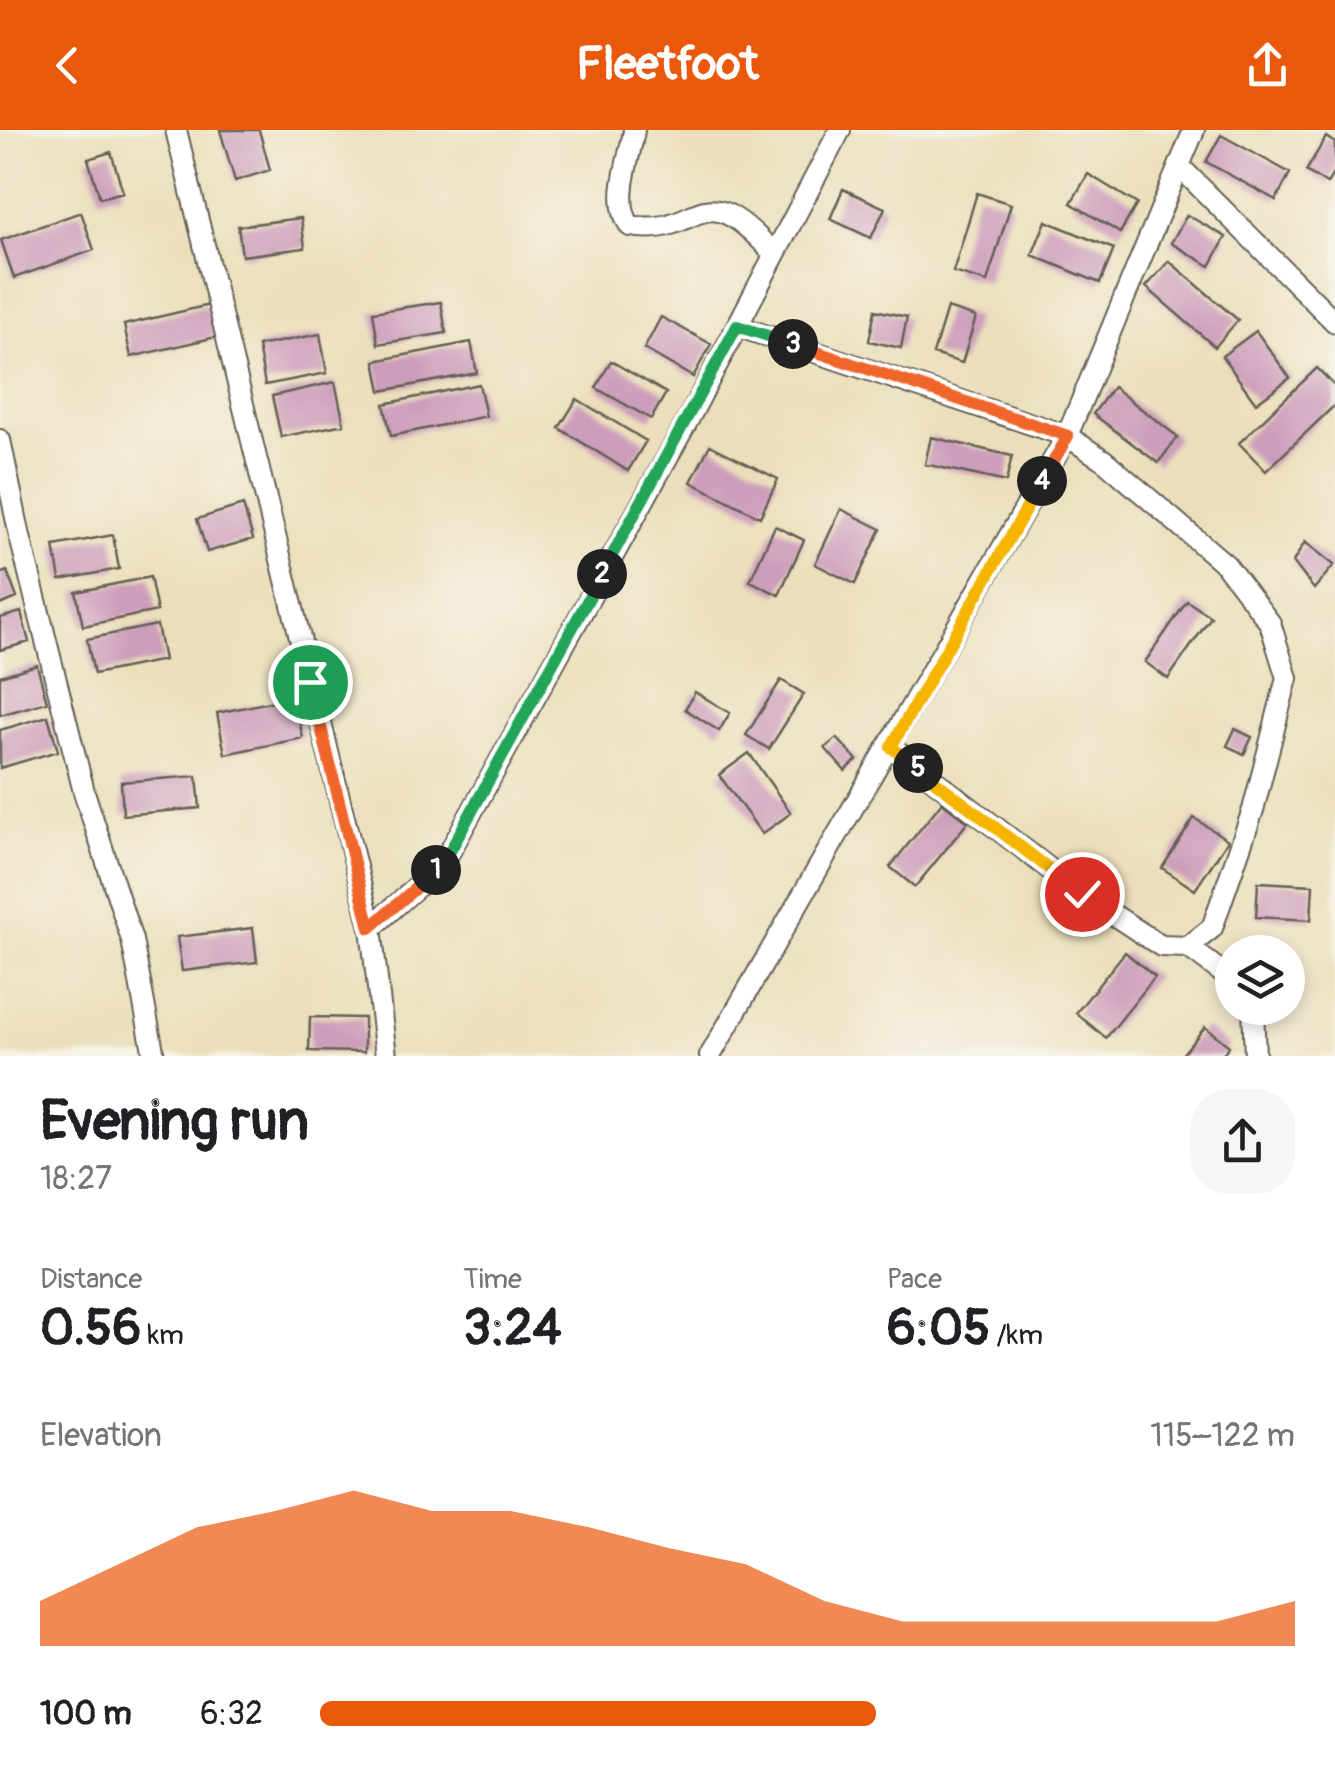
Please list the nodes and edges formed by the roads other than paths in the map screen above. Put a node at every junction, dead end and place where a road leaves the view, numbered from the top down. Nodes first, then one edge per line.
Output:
1 (176, 130) edge
2 (634, 130) edge
3 (840, 130) edge
4 (1194, 130) edge
5 (1178, 166) junction
6 (774, 254) junction
7 (1335, 322) edge
8 (737, 326) junction
9 (1068, 436) junction
10 (0, 440) edge
11 (891, 747) junction
12 (370, 928) junction
13 (1188, 947) junction
14 (1215, 967) edge
15 (1254, 1025) edge
16 (154, 1056) edge
17 (386, 1056) edge
18 (710, 1056) edge
19 (1255, 1056) edge

1 - 12 street
2 - 6 street
3 - 6 street
4 - 5 street
5 - 7 street
5 - 9 street
6 - 8 street
8 - 9 street
8 - 12 street
9 - 11 street
9 - 13 street
10 - 16 street
11 - 13 street
11 - 18 street
12 - 17 street
13 - 14 street
15 - 19 street

